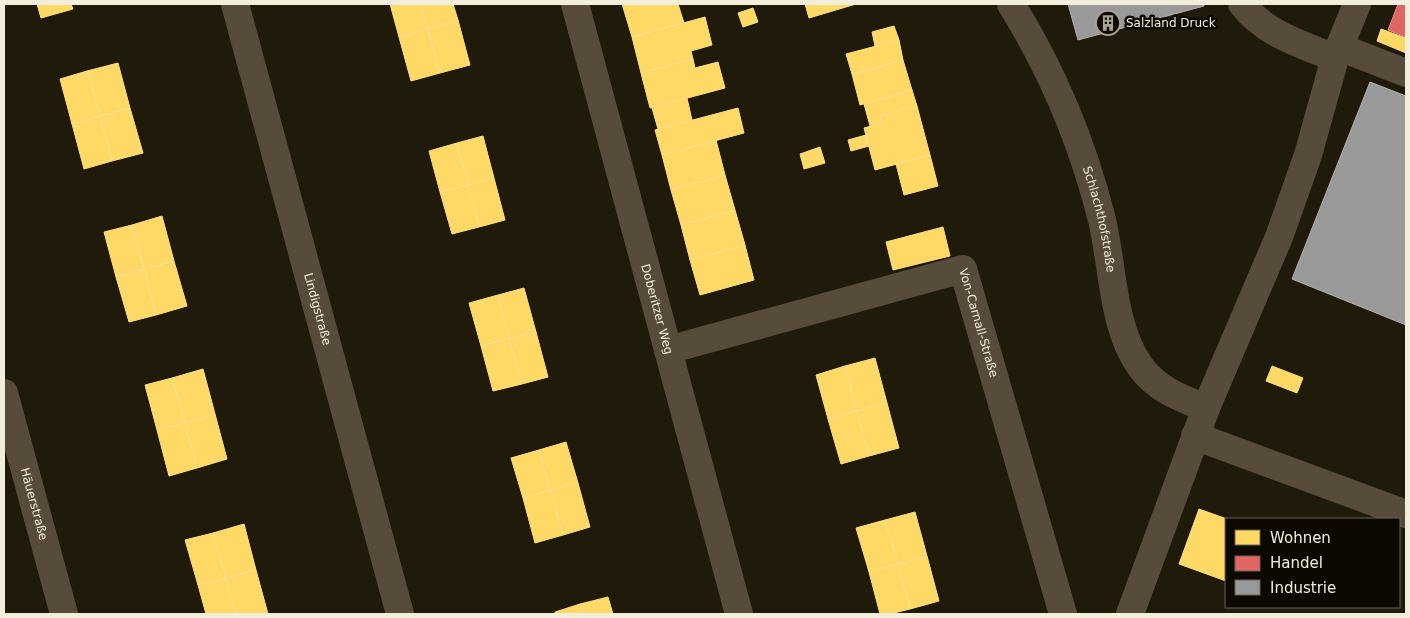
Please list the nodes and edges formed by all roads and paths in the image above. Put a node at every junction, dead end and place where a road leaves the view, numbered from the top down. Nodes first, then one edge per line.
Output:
1 (235, 4) edge
2 (575, 4) edge
3 (1012, 4) edge
4 (1242, 4) edge
5 (1357, 4) edge
6 (1337, 52) junction
7 (1406, 73) edge
8 (668, 350) junction
9 (4, 393) edge
10 (1206, 408) junction
11 (1195, 436) junction
12 (1406, 514) edge
13 (64, 614) edge
14 (400, 614) edge
15 (739, 614) edge
16 (1063, 614) edge
17 (1130, 614) edge

1 - 14 street, Lindigstraße
2 - 8 street, Doberitzer Weg
3 - 10 street, Schlachthofstraße
4 - 6 street
5 - 6 street
6 - 7 street
6 - 10 street
8 - 15 street, Doberitzer Weg
8 - 16 street, Von-Carnall-Straße
9 - 13 street, Häuerstraße
10 - 11 street
11 - 12 street
11 - 17 street

